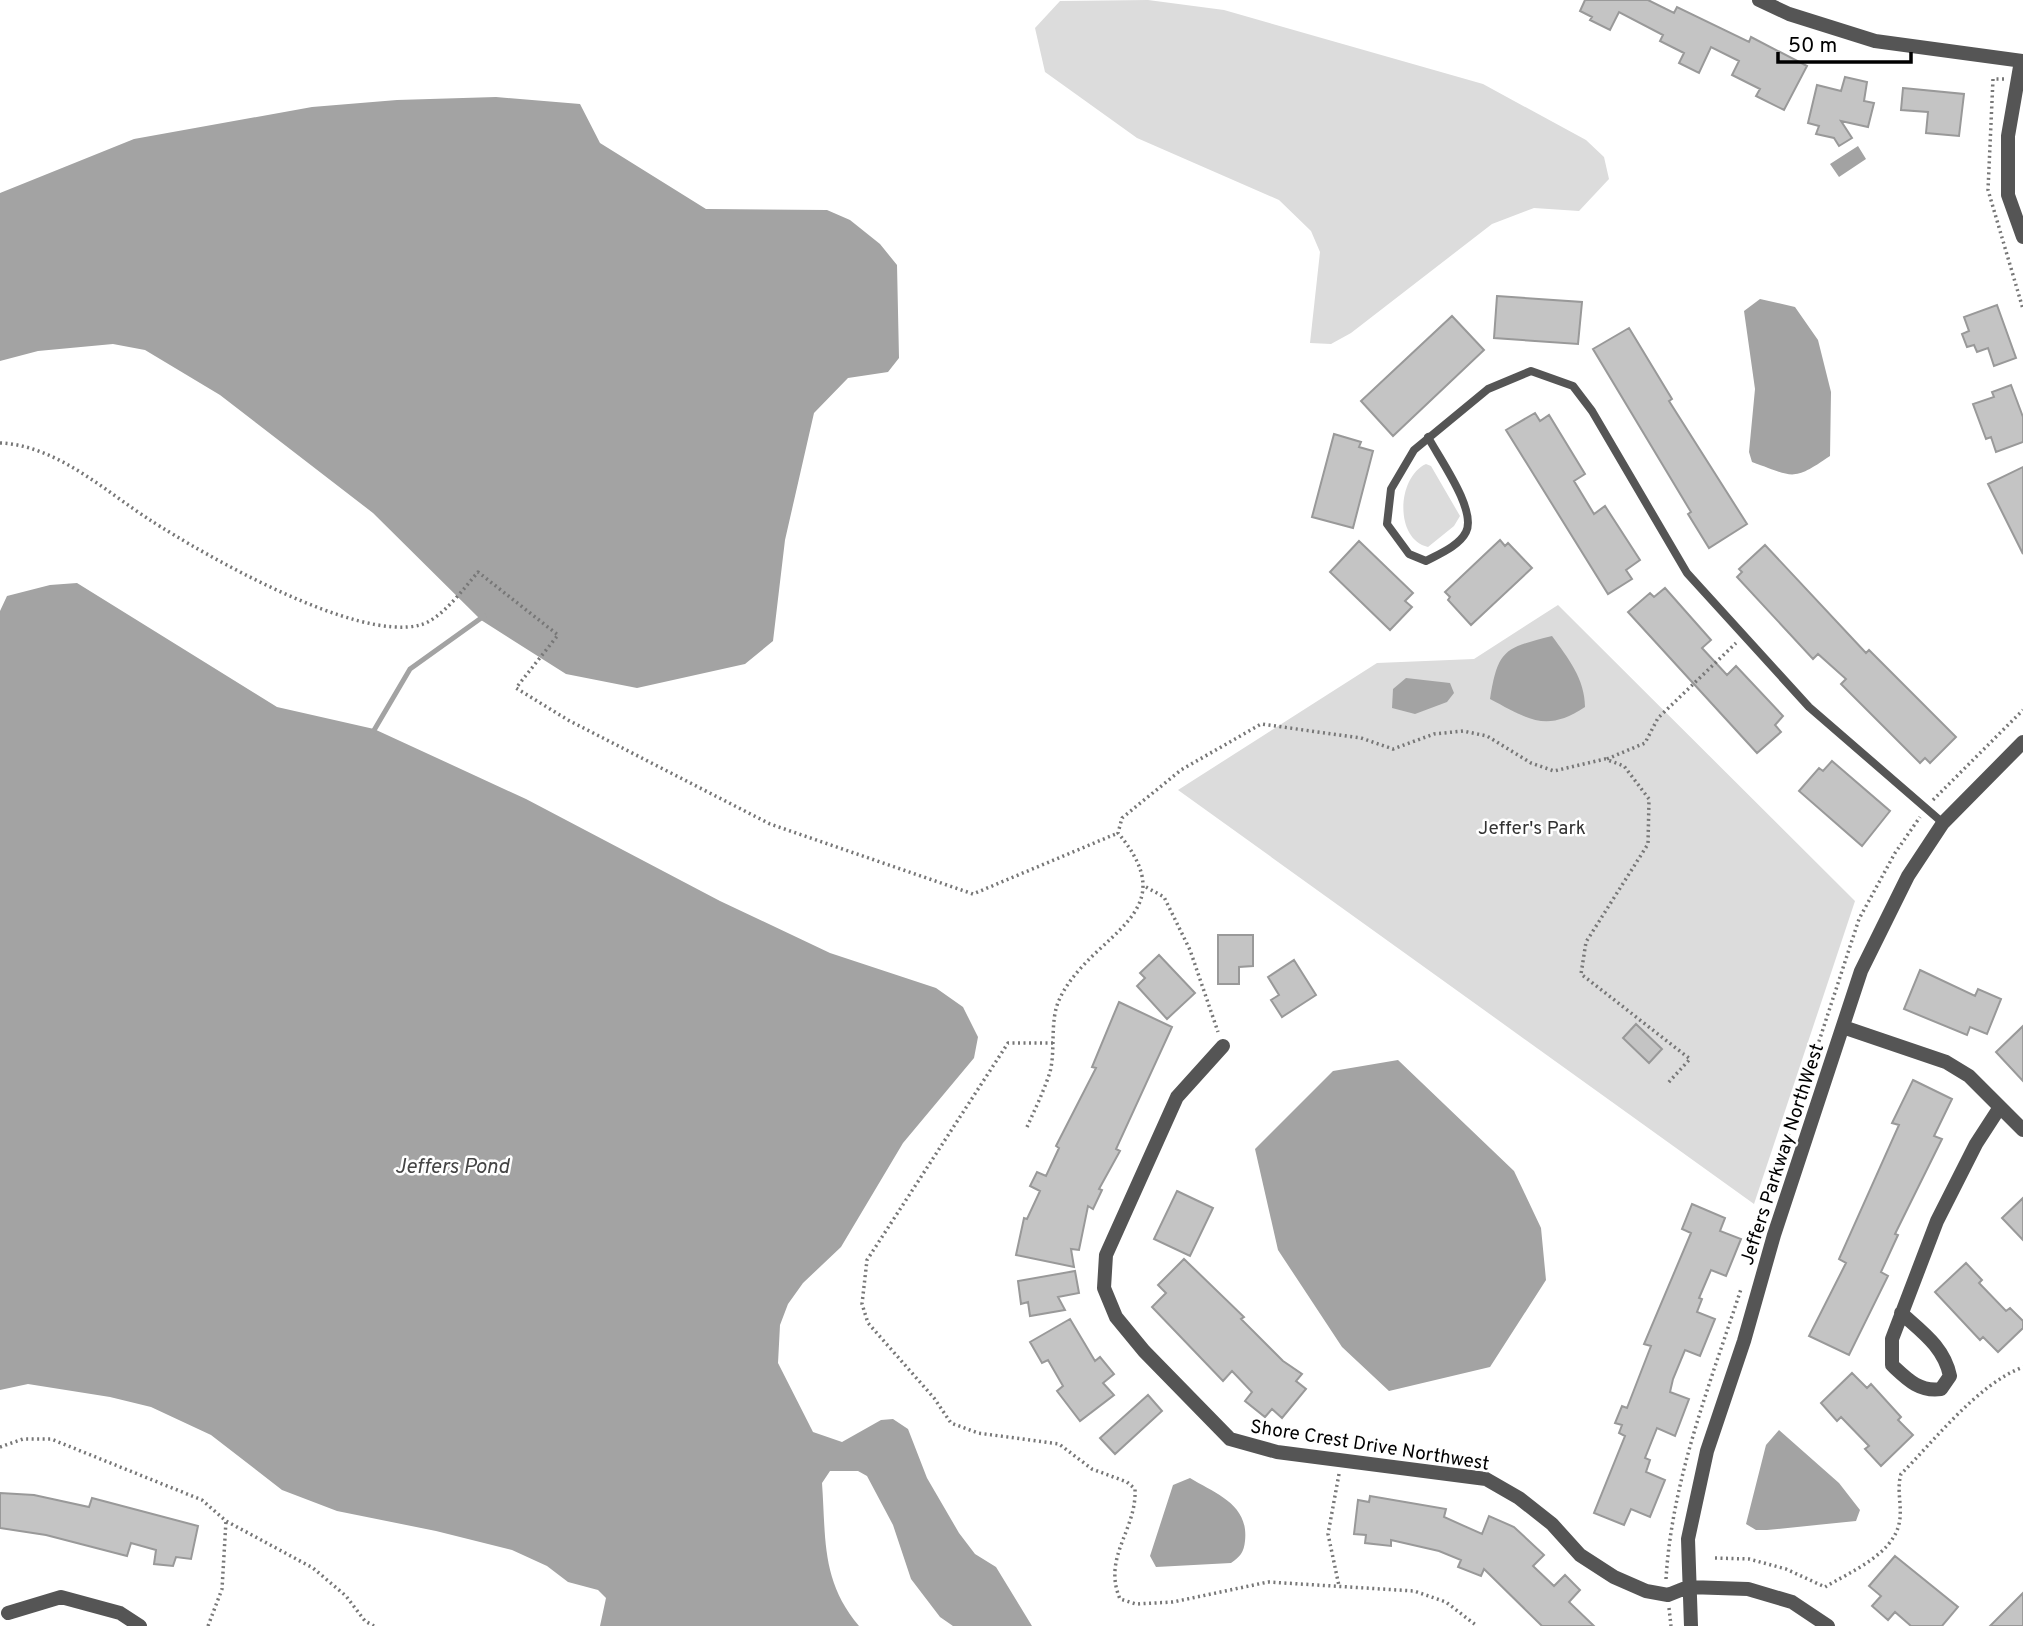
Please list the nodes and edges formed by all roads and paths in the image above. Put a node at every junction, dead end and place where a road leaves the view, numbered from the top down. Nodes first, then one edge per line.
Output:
1 (1759, 0) edge
2 (2022, 61) edge
3 (2023, 237) edge
4 (1428, 437) junction
5 (0, 443) edge
6 (1743, 636) junction
7 (2023, 742) edge
8 (1605, 759) junction
9 (1942, 823) junction
10 (1118, 833) junction
11 (1146, 887) junction
12 (1843, 1027) junction
13 (1053, 1043) junction
14 (1223, 1046) joint
15 (1668, 1083) dead end
16 (2000, 1107) junction
17 (1027, 1127) dead end
18 (2023, 1130) edge
19 (1901, 1313) junction
20 (2023, 1367) edge
21 (0, 1447) edge
22 (1341, 1461) junction
23 (226, 1521) junction
24 (1714, 1558) dead end
25 (1339, 1586) junction
26 (1688, 1587) junction
27 (8, 1613) dead end
28 (140, 1626) edge
29 (208, 1626) edge
30 (374, 1626) edge
31 (1477, 1626) edge
32 (1691, 1626) edge
33 (1828, 1626) edge

1 - 2 street
2 - 3 street
4 - 4 lane
4 - 6 lane
5 - 10 path
6 - 8 path
6 - 9 lane
7 - 9 street, Jeffers Parkway NorthWest
8 - 10 path
8 - 15 path
9 - 12 street, Jeffers Parkway NorthWest
10 - 11 path
11 - 13 path
11 - 14 path
12 - 16 street
12 - 26 street, Jeffers Parkway NorthWest
13 - 17 path
13 - 25 path
14 - 22 street, Shore Crest Drive Northwest
16 - 18 street
16 - 19 street
19 - 19 street
20 - 24 path
21 - 23 path
22 - 25 path
22 - 26 street, Shore Crest Drive Northwest
23 - 29 path
23 - 30 path
25 - 31 path
26 - 32 street, Jeffers Parkway NorthWest
26 - 33 street, Shore Crest Drive Northwest
27 - 28 street

